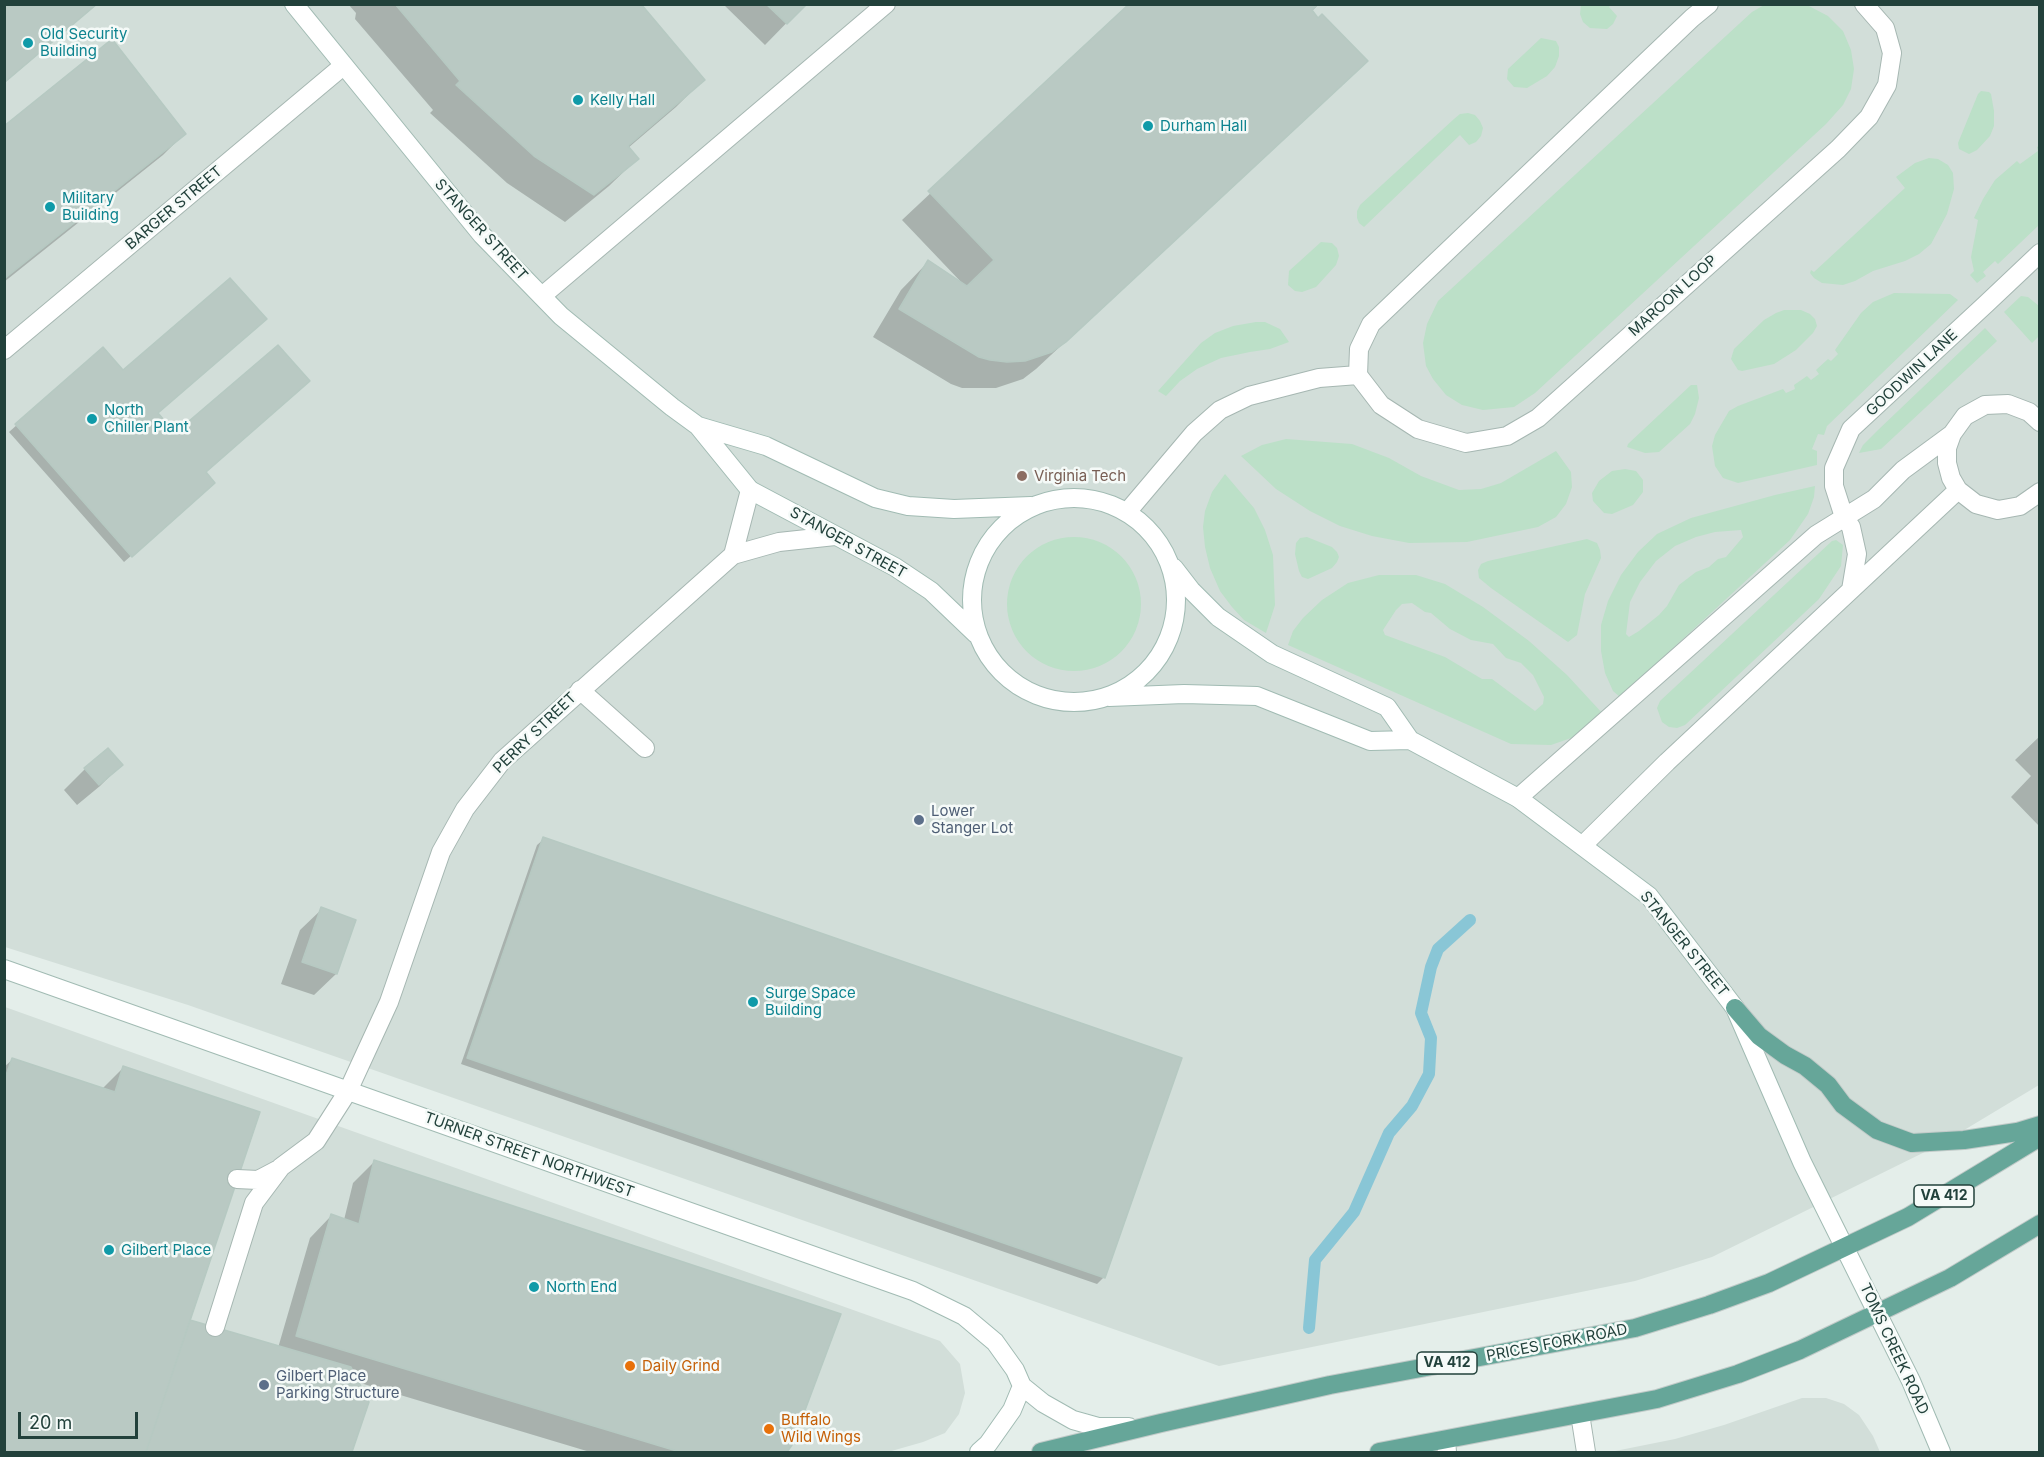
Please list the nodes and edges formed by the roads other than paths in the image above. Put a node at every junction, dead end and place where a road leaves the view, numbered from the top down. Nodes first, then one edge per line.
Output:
1 (294, 4) edge
2 (886, 4) edge
3 (1709, 4) edge
4 (1864, 4) edge
5 (343, 66) junction
6 (2040, 253) edge
7 (542, 296) junction
8 (4, 350) edge
9 (1358, 375) junction
10 (2040, 422) edge
11 (698, 426) junction
12 (1952, 434) junction
13 (750, 490) junction
14 (1958, 490) junction
15 (2040, 492) edge
16 (1034, 506) junction
17 (1128, 511) junction
18 (1844, 516) junction
19 (835, 536) junction
20 (733, 555) junction
21 (1174, 568) junction
22 (1851, 590) junction
23 (976, 634) junction
24 (580, 690) junction
25 (1098, 698) junction
26 (1410, 740) junction
27 (645, 748) dead end
28 (1518, 798) junction
29 (1583, 845) junction
30 (4, 969) edge
31 (1735, 1008) junction
32 (348, 1091) junction
33 (2040, 1125) edge
34 (2040, 1137) edge
35 (281, 1167) junction
36 (237, 1179) dead end
37 (2040, 1224) edge
38 (1845, 1247) junction
39 (1878, 1314) junction
40 (215, 1328) dead end
41 (1022, 1386) junction
42 (1580, 1414) junction
43 (1161, 1423) junction
44 (1446, 1446) edge
45 (979, 1452) edge
46 (1041, 1452) edge
47 (1379, 1452) edge
48 (1586, 1452) edge
49 (1941, 1452) edge

1 - 5 street, STANGER STREET
2 - 7 street
3 - 9 street
4 - 9 street, MAROON LOOP
5 - 7 street, STANGER STREET
5 - 8 street, BARGER STREET
6 - 18 street, GOODWIN LANE
7 - 11 street, STANGER STREET
9 - 17 street
10 - 12 street
11 - 13 street, STANGER STREET
11 - 16 street, STANGER STREET
12 - 14 street
12 - 18 street
13 - 19 street, STANGER STREET
13 - 20 street
14 - 15 street
14 - 22 street
16 - 17 street
16 - 23 street
17 - 21 street
18 - 22 street, GOODWIN LANE
18 - 28 street
19 - 20 street, PERRY STREET
19 - 23 street, STANGER STREET
20 - 24 street, PERRY STREET
21 - 25 street
21 - 26 street, STANGER STREET
22 - 29 street
23 - 25 street
24 - 27 street
24 - 32 street, PERRY STREET
25 - 26 street, STANGER STREET
26 - 28 street, STANGER STREET
28 - 29 street, STANGER STREET
29 - 31 street, STANGER STREET
30 - 32 street, TURNER STREET NORTHWEST
31 - 33 main road
31 - 38 street, STANGER STREET
32 - 35 street, PERRY STREET
32 - 41 street, TURNER STREET NORTHWEST
34 - 38 main road, PRICES FORK ROAD / VA 412
35 - 36 street
35 - 40 street
37 - 39 main road
38 - 39 street, TOMS CREEK ROAD
38 - 43 main road, PRICES FORK ROAD / VA 412
39 - 42 main road
39 - 49 street, TOMS CREEK ROAD
41 - 43 street, TURNER STREET NORTHWEST
41 - 45 street
42 - 44 main road
42 - 48 street
43 - 46 main road, PRICES FORK ROAD / VA 412
44 - 47 main road

